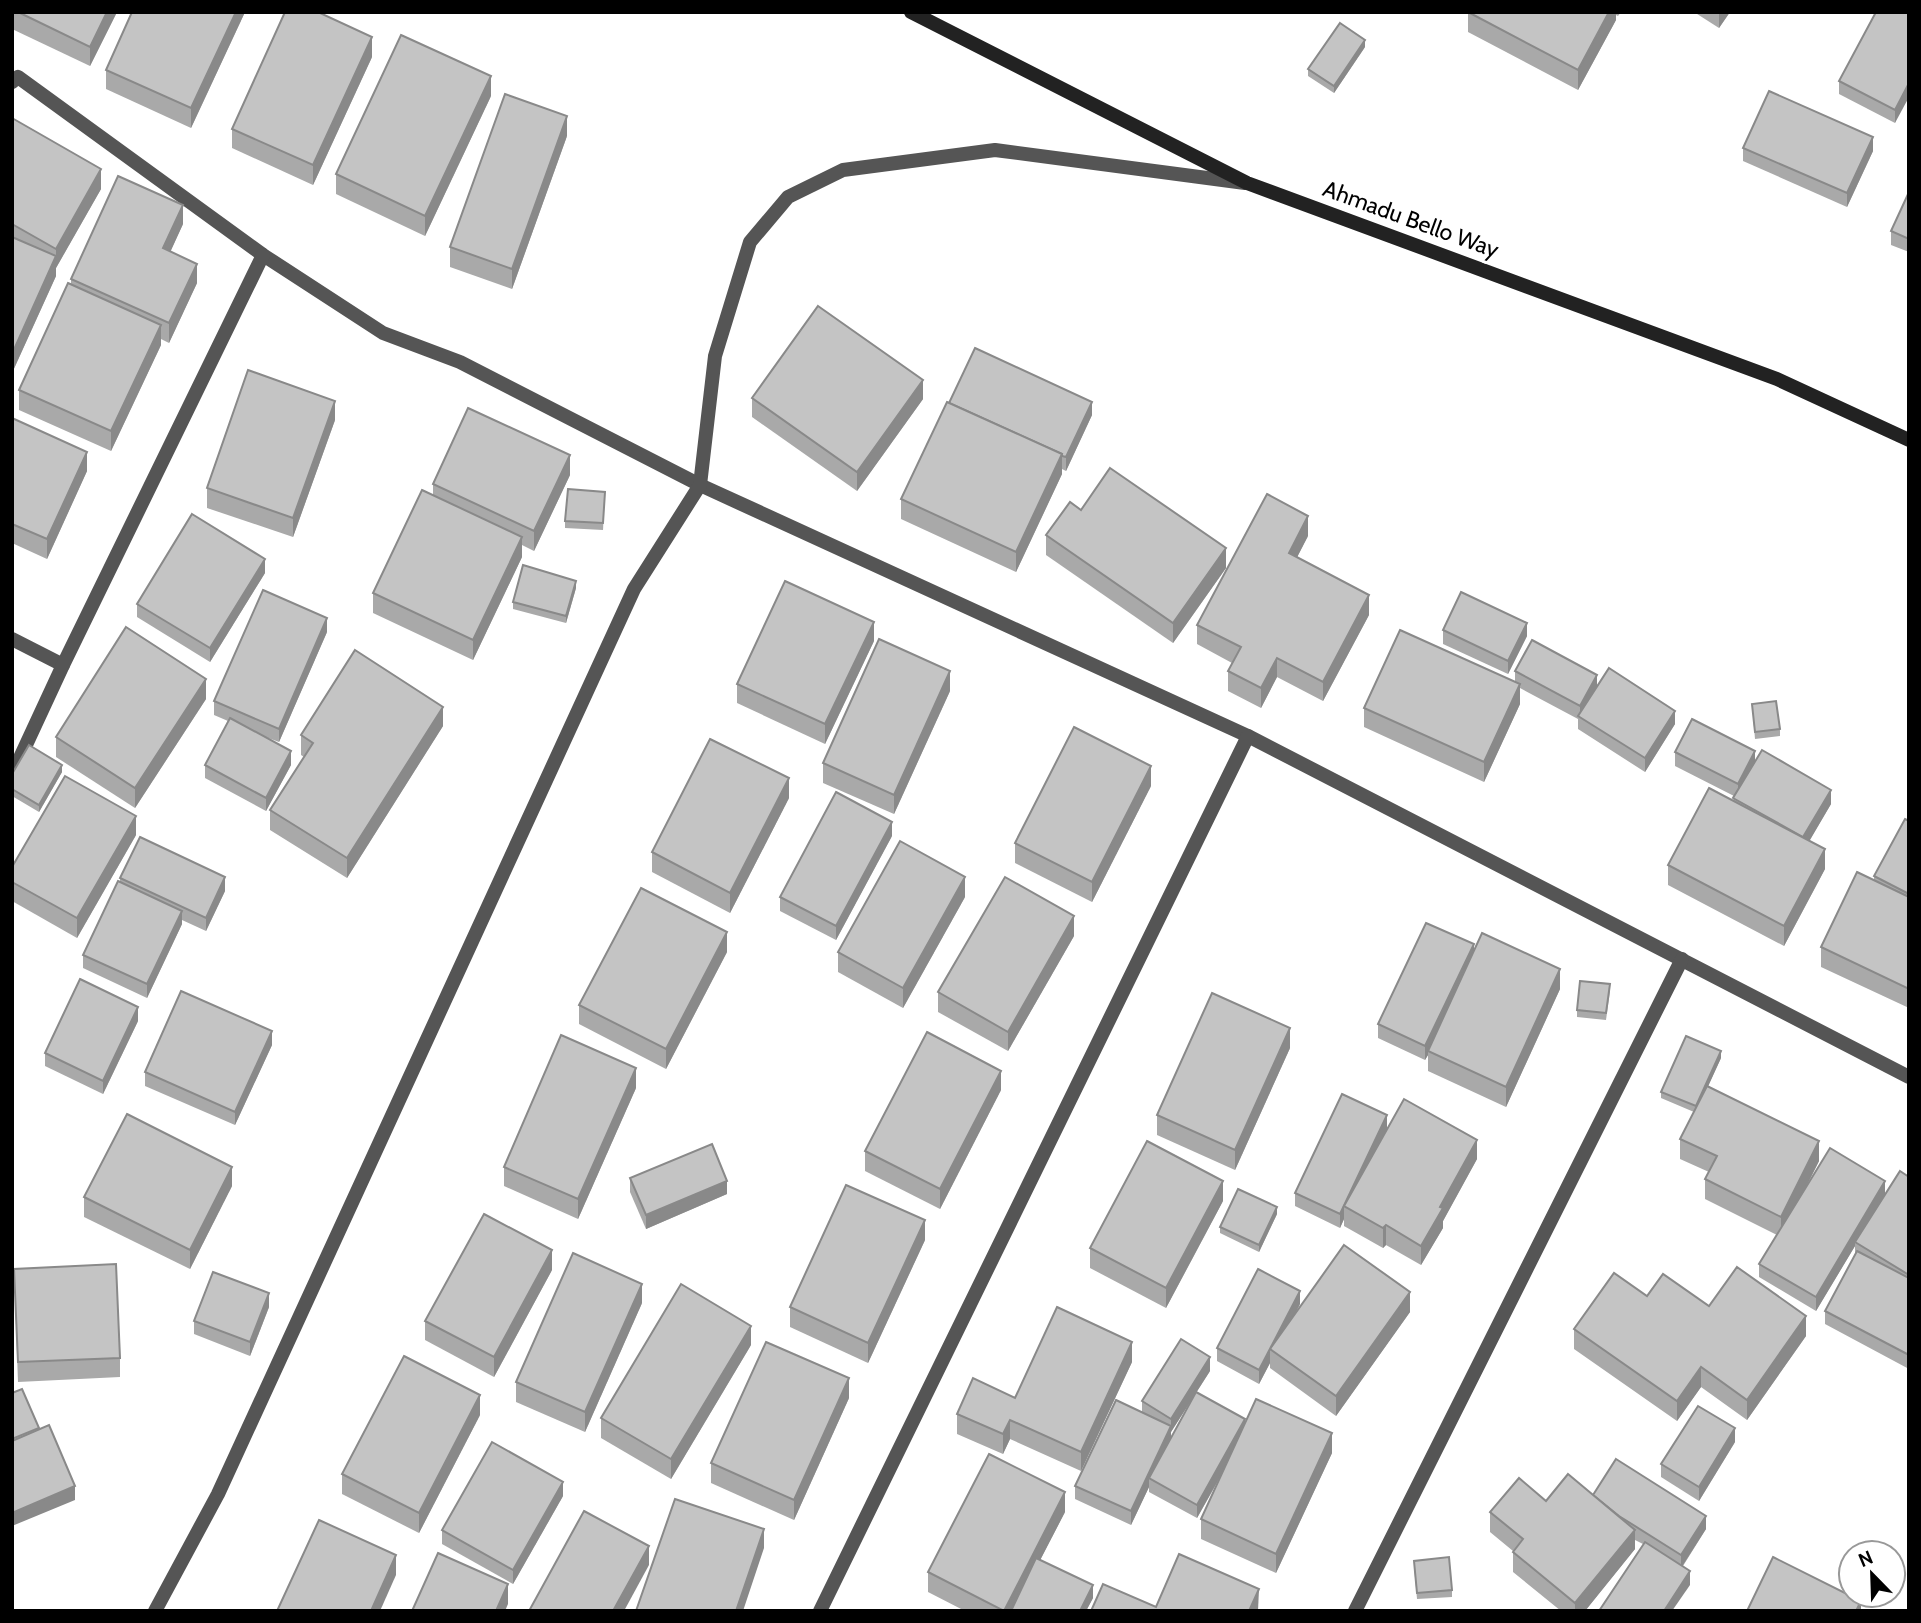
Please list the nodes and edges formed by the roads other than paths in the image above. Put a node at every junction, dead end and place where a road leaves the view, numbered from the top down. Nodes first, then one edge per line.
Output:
1 (911, 12) edge
2 (14, 78) edge
3 (1247, 183) junction
4 (264, 255) junction
5 (1909, 440) edge
6 (700, 485) junction
7 (12, 639) edge
8 (62, 665) junction
9 (1248, 736) junction
10 (12, 775) edge
11 (1682, 959) junction
12 (1909, 1077) edge
13 (155, 1611) edge
14 (820, 1611) edge
15 (1356, 1611) edge

1 - 3 street, Ahmadu Bello Way
2 - 4 street
3 - 5 street, Ahmadu Bello Way
3 - 6 street
4 - 6 street
4 - 8 street
6 - 9 street
6 - 13 street
7 - 8 street
8 - 10 street
9 - 11 street
9 - 14 street
11 - 12 street
11 - 15 street

